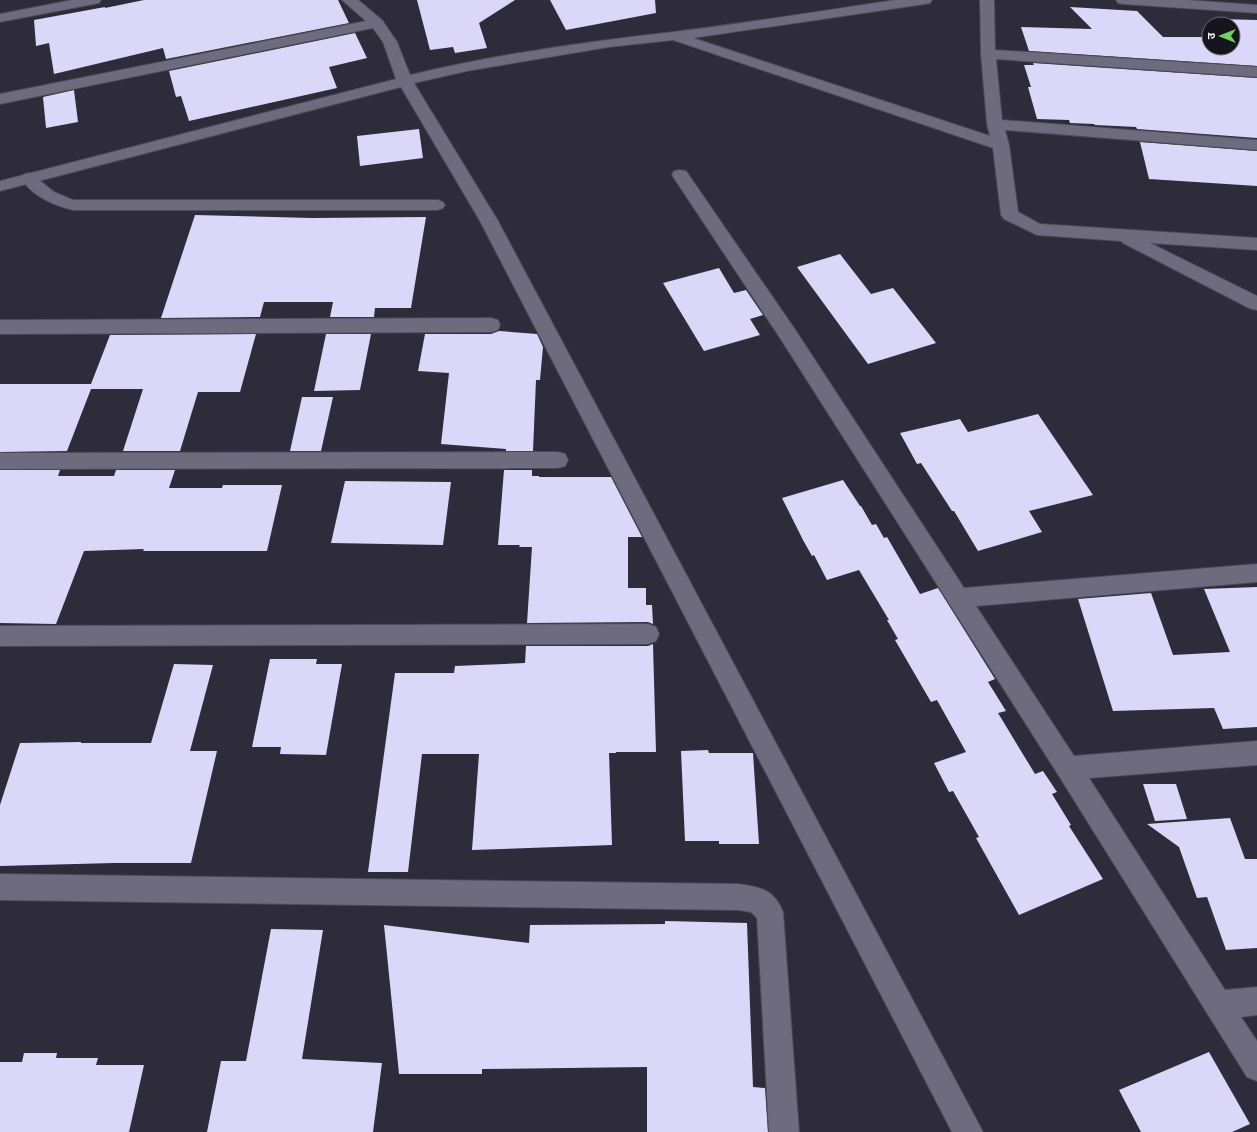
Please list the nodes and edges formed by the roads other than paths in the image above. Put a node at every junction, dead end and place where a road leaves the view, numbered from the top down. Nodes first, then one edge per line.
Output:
1 (94, 0) edge
2 (926, 0) edge
3 (987, 0) edge
4 (1122, 0) edge
5 (357, 1) edge
6 (1257, 9) edge
7 (0, 18) edge
8 (377, 23) junction
9 (674, 36) junction
10 (988, 54) junction
11 (1257, 72) edge
12 (405, 81) junction
13 (0, 99) edge
14 (995, 124) junction
15 (1001, 145) junction
16 (1257, 145) edge
17 (680, 175) dead end
18 (28, 178) junction
19 (0, 186) edge
20 (438, 204) dead end
21 (1120, 234) junction
22 (1257, 244) edge
23 (1257, 304) edge
24 (491, 325) dead end
25 (0, 327) edge
26 (558, 460) dead end
27 (0, 461) edge
28 (1257, 573) edge
29 (958, 598) junction
30 (648, 634) dead end
31 (0, 636) edge
32 (1257, 753) edge
33 (1068, 768) junction
34 (0, 887) edge
35 (1257, 1001) edge
36 (1217, 1005) junction
37 (1257, 1067) edge
38 (784, 1132) edge
39 (968, 1132) edge

1 - 7 street
2 - 9 street
3 - 10 street
4 - 6 street
5 - 8 street
8 - 12 street
8 - 13 street
9 - 12 street
9 - 15 street
10 - 11 street
10 - 14 street
12 - 18 street
12 - 39 street
14 - 15 street
14 - 16 street
15 - 21 street
17 - 29 street
18 - 19 street
18 - 20 lane
21 - 22 street
21 - 23 street
24 - 25 street
26 - 27 street
28 - 29 street
29 - 33 street
30 - 31 street
32 - 33 street
33 - 36 street
34 - 38 street
35 - 36 street
36 - 37 street

